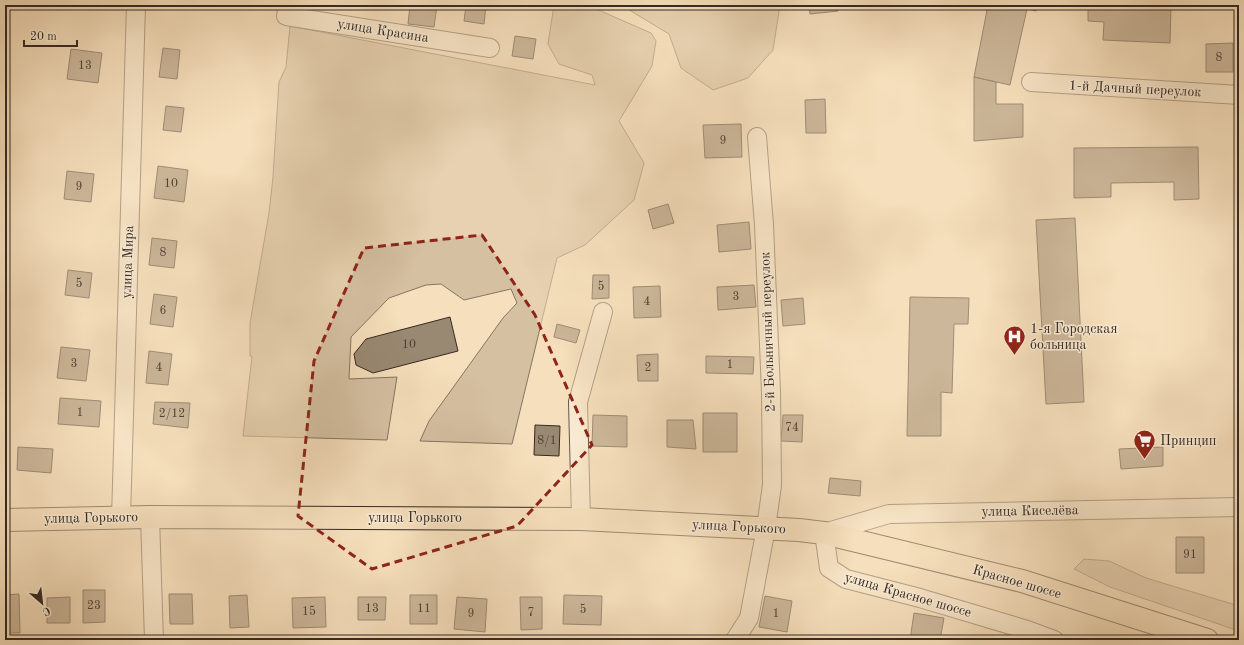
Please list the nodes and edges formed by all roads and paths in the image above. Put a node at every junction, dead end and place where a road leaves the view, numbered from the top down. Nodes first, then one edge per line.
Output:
1 (136, 5) edge
2 (288, 5) edge
3 (490, 48) dead end
4 (1031, 82) dead end
5 (1239, 95) edge
6 (758, 137) dead end
7 (603, 312) dead end
8 (1239, 507) edge
9 (150, 517) junction
10 (121, 518) junction
11 (582, 518) junction
12 (5, 520) edge
13 (766, 528) junction
14 (824, 532) junction
15 (1022, 634) edge
16 (154, 640) edge
17 (734, 640) edge
18 (1054, 640) edge
19 (1207, 640) edge

1 - 10 street, улица Мира
2 - 3 street, улица Красина
4 - 5 street, 1-й Дачный переулок
6 - 13 street, 2-й Больничный переулок
7 - 11 street
8 - 14 street, улица Киселёва
9 - 10 main road, улица Горького
9 - 11 main road, улица Горького
9 - 16 street
10 - 12 main road, улица Горького
11 - 13 main road, улица Горького
13 - 14 main road, улица Горького
13 - 17 street, 2-й Больничный переулок
14 - 15 street, улица Красное шоссе
14 - 19 main road, Красное шоссе
15 - 18 street, улица Красное шоссе

